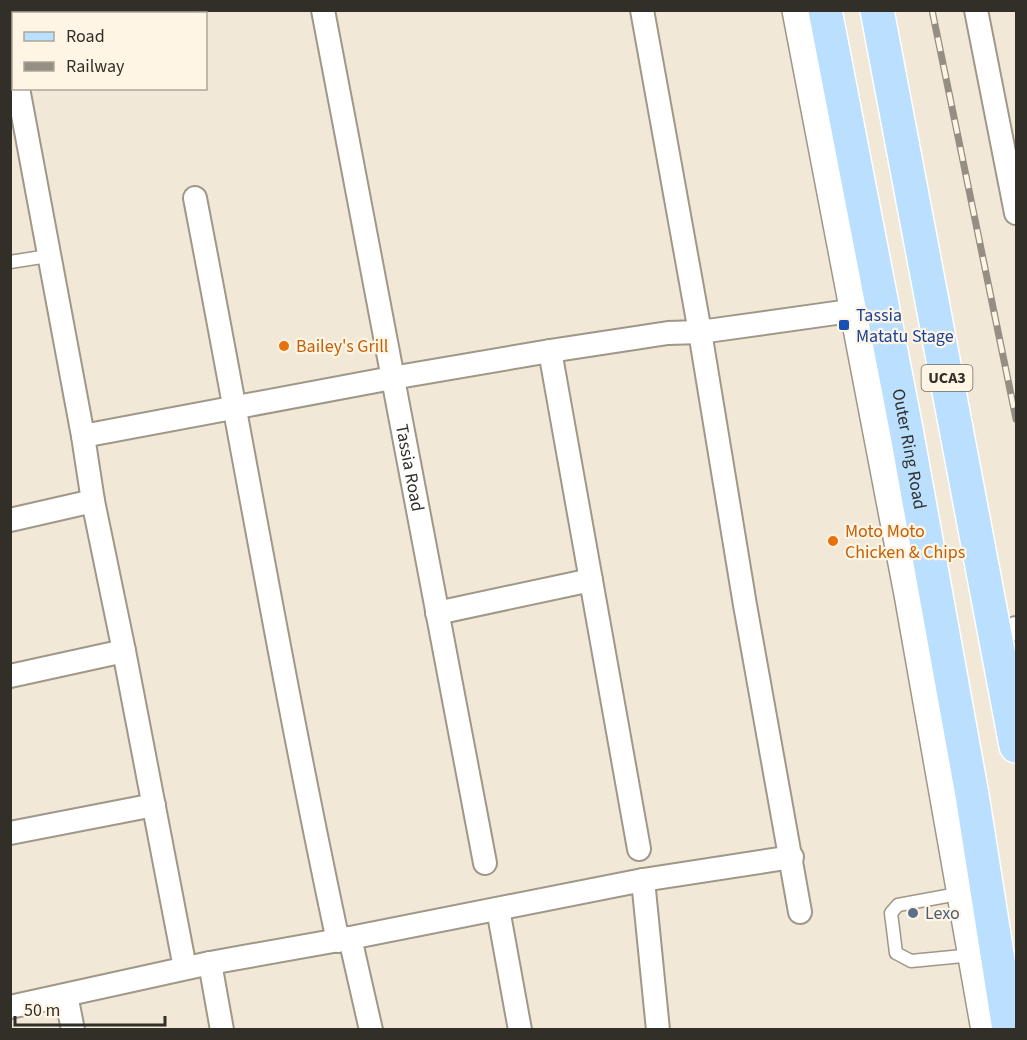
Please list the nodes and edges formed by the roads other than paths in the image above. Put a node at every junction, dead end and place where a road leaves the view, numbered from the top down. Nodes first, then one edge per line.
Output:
1 (323, 10) edge
2 (642, 10) edge
3 (799, 10) edge
4 (825, 10) edge
5 (877, 10) edge
6 (976, 10) edge
7 (18, 90) edge
8 (195, 198) dead end
9 (1017, 213) edge
10 (48, 256) junction
11 (10, 262) edge
12 (857, 310) junction
13 (700, 332) junction
14 (550, 351) junction
15 (392, 378) junction
16 (236, 407) junction
17 (83, 436) junction
18 (93, 501) junction
19 (10, 520) edge
20 (591, 580) junction
21 (437, 613) junction
22 (1006, 632) edge
23 (124, 651) junction
24 (10, 676) edge
25 (1017, 746) edge
26 (154, 805) junction
27 (10, 833) edge
28 (639, 849) dead end
29 (792, 857) junction
30 (485, 862) dead end
31 (643, 880) junction
32 (963, 893) junction
33 (498, 909) junction
34 (801, 912) dead end
35 (344, 939) junction
36 (974, 955) junction
37 (210, 963) junction
38 (185, 968) junction
39 (66, 995) junction
40 (10, 1008) edge
41 (73, 1029) edge
42 (222, 1029) edge
43 (371, 1029) edge
44 (520, 1029) edge
45 (658, 1029) edge
46 (988, 1029) edge
47 (1009, 1029) edge

1 - 15 street, Tassia Road
2 - 13 street
3 - 12 main road
4 - 47 main road, Outer Ring Road / UCA3
5 - 22 main road, UCA3
6 - 9 street
7 - 10 street
8 - 16 street
10 - 11 lane
10 - 17 street
12 - 13 street
12 - 32 main road
13 - 14 street
13 - 29 street
14 - 15 street
14 - 20 street
15 - 16 street
15 - 21 street, Tassia Road
16 - 17 street
16 - 35 street
17 - 18 street
18 - 19 street
18 - 23 street
20 - 21 street
20 - 28 street
21 - 30 street, Tassia Road
22 - 25 main road, UCA3
23 - 24 street
23 - 26 street
26 - 27 street
26 - 38 street
29 - 31 street
29 - 34 street
31 - 33 street
31 - 45 street
32 - 36 main road
32 - 36 lane
33 - 35 street
33 - 44 street
35 - 37 street
35 - 43 street
36 - 46 main road
37 - 38 street
37 - 42 street
38 - 39 street
39 - 40 street
39 - 41 street

